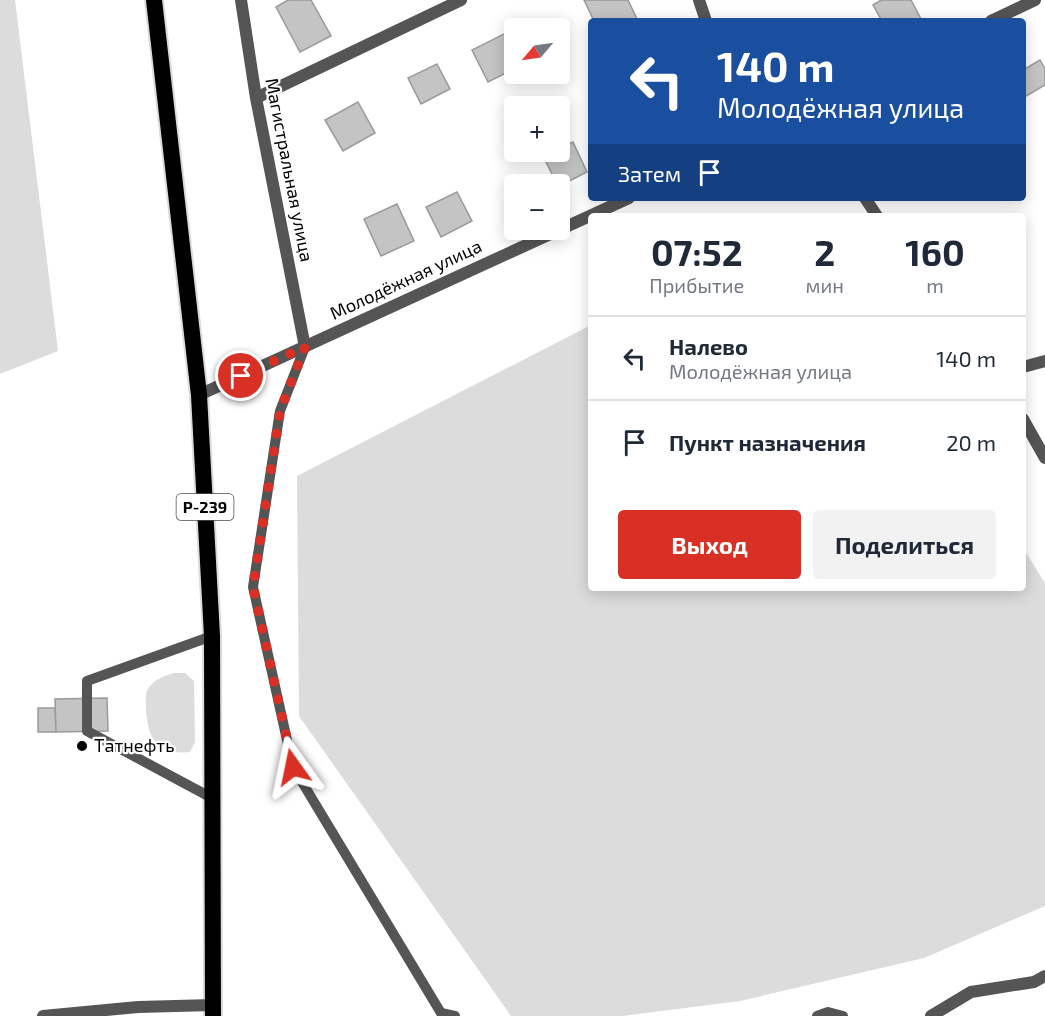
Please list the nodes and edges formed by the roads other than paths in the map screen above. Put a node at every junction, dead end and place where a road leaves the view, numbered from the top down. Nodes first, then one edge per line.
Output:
1 (154, 0) edge
2 (241, 0) edge
3 (461, 0) edge
4 (699, 0) edge
5 (1035, 0) edge
6 (705, 18) edge
7 (998, 18) edge
8 (256, 98) junction
9 (622, 201) edge
10 (596, 213) edge
11 (588, 217) edge
12 (305, 347) junction
13 (1045, 361) edge
14 (1026, 367) edge
15 (199, 395) junction
16 (1026, 424) edge
17 (1045, 458) edge
18 (212, 636) junction
19 (212, 798) junction
20 (1045, 976) edge
21 (213, 1011) edge
22 (43, 1016) edge
23 (455, 1016) edge
24 (817, 1016) edge
25 (843, 1016) edge
26 (931, 1016) edge

1 - 15 highway, Р-239
2 - 8 street, Магистральная улица
3 - 8 street
4 - 6 street
5 - 7 street
8 - 12 street, Магистральная улица
9 - 10 street, Молодёжная улица
11 - 12 street, Молодёжная улица
12 - 15 street, Молодёжная улица
12 - 23 lane
13 - 14 street
15 - 18 highway, Р-239
16 - 17 street
18 - 19 highway, Р-239
18 - 19 lane
19 - 21 highway, Р-239
20 - 26 street
21 - 22 street
24 - 25 lane

